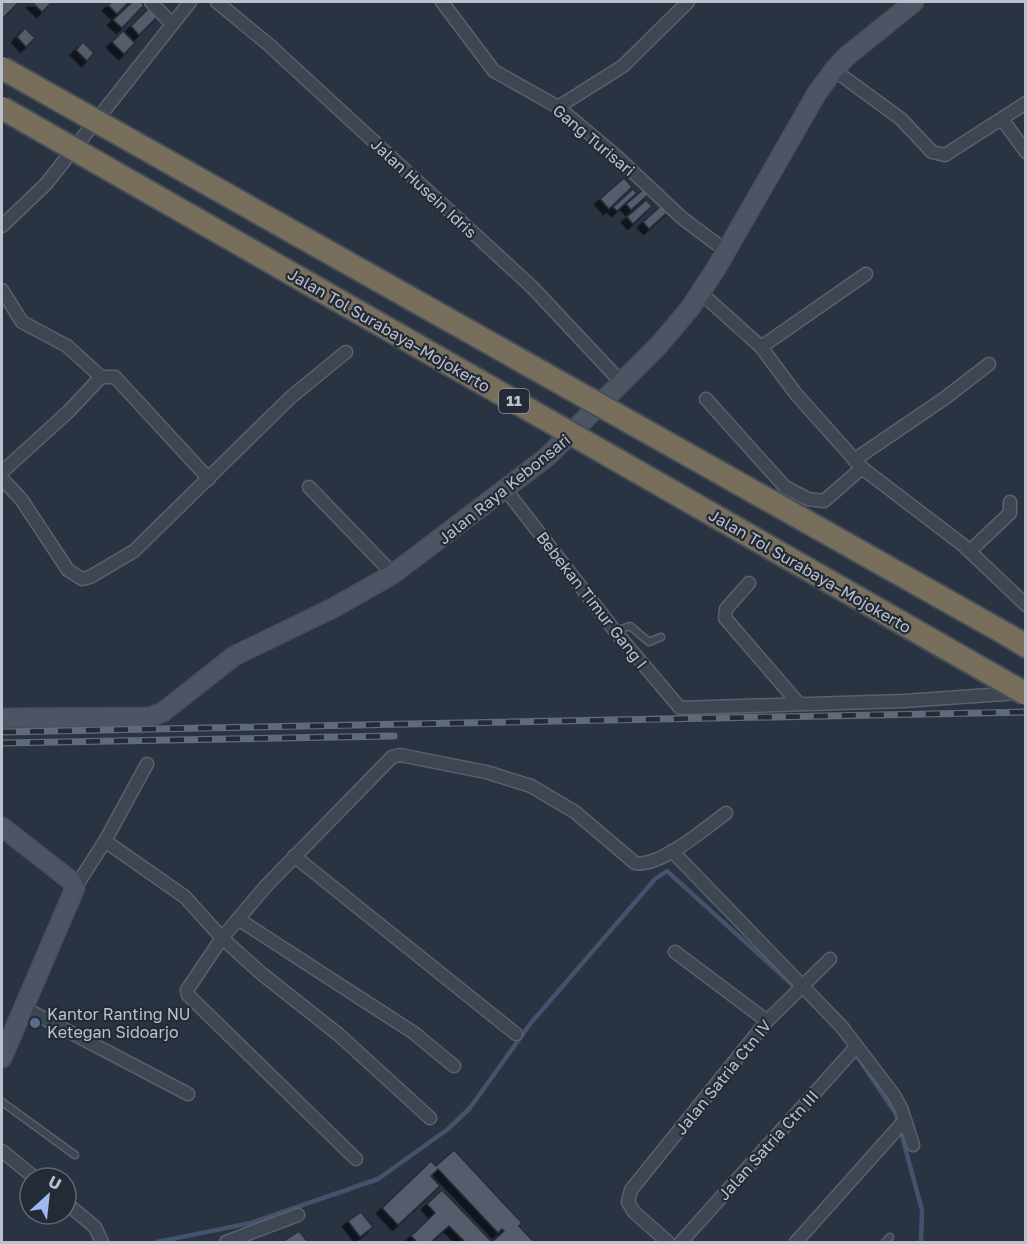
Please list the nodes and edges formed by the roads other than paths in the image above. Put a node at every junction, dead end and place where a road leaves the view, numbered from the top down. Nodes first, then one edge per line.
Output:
1 (151, 2) edge
2 (190, 2) edge
3 (217, 2) edge
4 (442, 2) edge
5 (688, 2) edge
6 (914, 2) edge
7 (172, 24) junction
8 (2, 68) edge
9 (834, 70) junction
10 (1026, 103) edge
11 (558, 107) junction
12 (2, 108) edge
13 (1002, 119) junction
14 (1026, 152) edge
15 (2, 226) edge
16 (726, 251) junction
17 (866, 274) dead end
18 (2, 290) edge
19 (701, 293) junction
20 (761, 347) junction
21 (346, 352) dead end
22 (989, 364) dead end
23 (101, 377) junction
24 (622, 383) junction
25 (706, 399) dead end
26 (858, 464) junction
27 (2, 472) edge
28 (2, 479) edge
29 (209, 479) junction
30 (309, 488) dead end
31 (506, 490) junction
32 (1010, 502) dead end
33 (970, 551) junction
34 (393, 574) junction
35 (748, 583) dead end
36 (1026, 605) edge
37 (615, 631) junction
38 (661, 637) dead end
39 (1026, 645) edge
40 (1026, 693) edge
41 (799, 704) junction
42 (2, 718) edge
43 (147, 764) dead end
44 (726, 813) dead end
45 (2, 827) edge
46 (105, 841) junction
47 (672, 851) junction
48 (294, 856) junction
49 (75, 888) junction
50 (238, 919) junction
51 (222, 938) junction
52 (675, 952) dead end
53 (830, 959) dead end
54 (800, 989) junction
55 (24, 1008) junction
56 (767, 1021) junction
57 (516, 1034) dead end
58 (854, 1049) junction
59 (2, 1058) edge
60 (454, 1066) dead end
61 (188, 1094) dead end
62 (2, 1102) edge
63 (430, 1118) dead end
64 (901, 1125) junction
65 (913, 1145) dead end
66 (2, 1151) edge
67 (75, 1155) dead end
68 (357, 1159) dead end
69 (20, 1166) edge
70 (78, 1213) edge
71 (298, 1215) dead end
72 (102, 1242) edge
73 (226, 1242) edge
74 (668, 1242) edge
75 (681, 1242) edge
76 (796, 1242) edge

1 - 7 street
2 - 7 street
3 - 24 street, Jalan Husein Idris
4 - 11 street, Gang Turisari
5 - 11 street
6 - 9 main road, Jalan Raya Kebonsari
7 - 15 street
8 - 39 highway, 11, bridge
9 - 13 street
9 - 16 main road, Jalan Raya Kebonsari
10 - 13 street
11 - 16 street, Gang Turisari
12 - 40 highway, Jalan Tol Surabaya–Mojokerto / 11, bridge
13 - 14 street
16 - 19 main road, Jalan Raya Kebonsari
17 - 20 street
18 - 23 street
19 - 20 street
19 - 24 main road, Jalan Raya Kebonsari
20 - 26 street
21 - 29 street
22 - 26 street
23 - 27 street
23 - 29 street
24 - 31 main road, Jalan Raya Kebonsari
25 - 26 street
26 - 33 street
28 - 29 street
30 - 34 street
31 - 34 main road, Jalan Raya Kebonsari
31 - 37 street, Bebekan Timur Gang I
32 - 33 street
33 - 36 street
34 - 42 main road, Jalan Raya Kebonsari
35 - 41 street
37 - 38 lane
37 - 41 street, Bebekan Timur Gang I
40 - 41 street
43 - 46 street
44 - 47 street
45 - 49 main road
46 - 49 street
46 - 51 street
47 - 48 street
47 - 54 street
48 - 50 street
48 - 57 street
49 - 55 main road
50 - 51 street
50 - 60 street
51 - 63 street
51 - 68 street
52 - 56 street
53 - 54 street, Jalan Satria Ctn IV
54 - 56 street, Jalan Satria Ctn IV
54 - 58 street
55 - 59 main road
55 - 61 street
56 - 74 street, Jalan Satria Ctn IV
58 - 64 street
58 - 75 street, Jalan Satria Ctn III
62 - 67 lane
64 - 65 street
64 - 76 street
66 - 69 street
70 - 72 street
71 - 73 street

